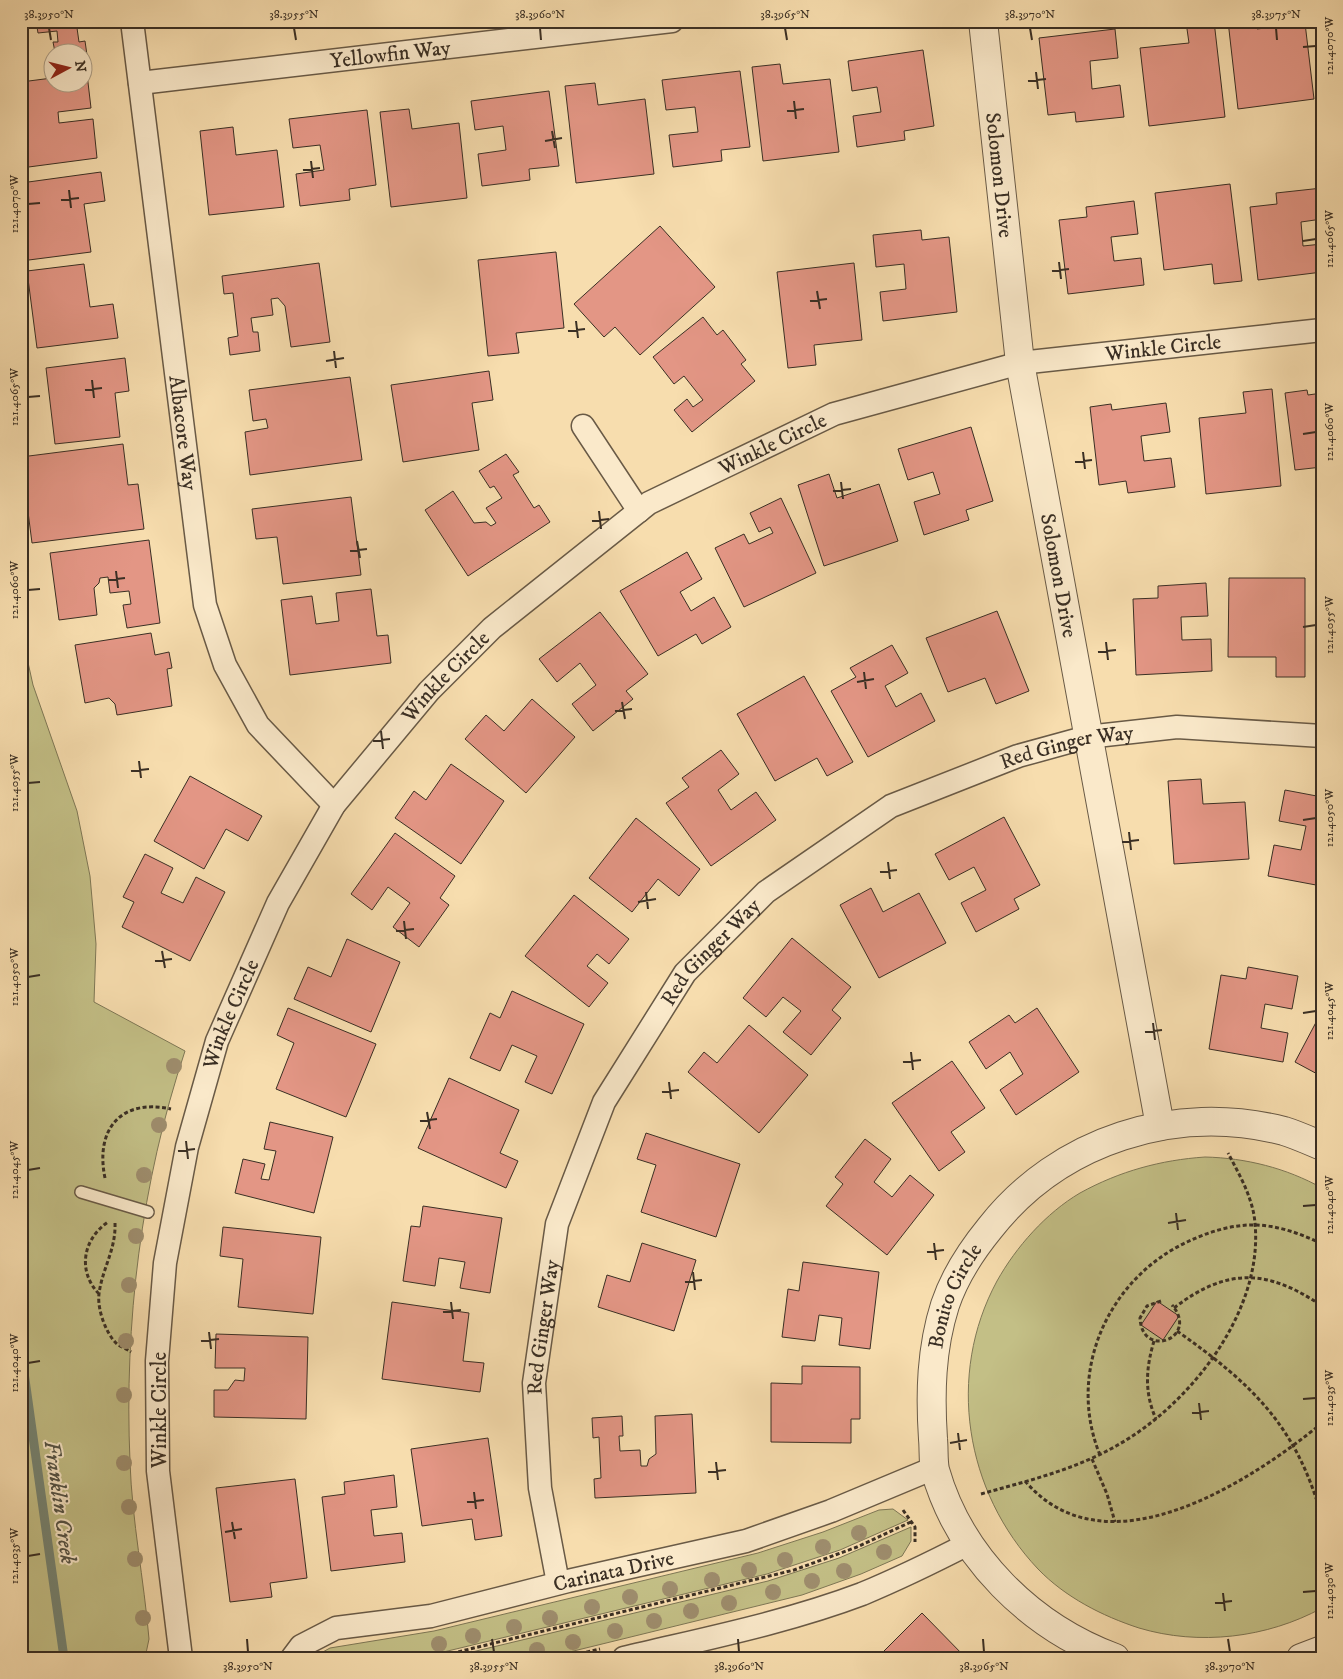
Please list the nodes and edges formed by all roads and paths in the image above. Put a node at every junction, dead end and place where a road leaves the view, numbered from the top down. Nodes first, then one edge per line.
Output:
1 (132, 21) edge
2 (672, 21) edge
3 (982, 21) edge
4 (140, 82) junction
5 (1322, 330) edge
6 (1020, 364) junction
7 (583, 426) dead end
8 (639, 511) junction
9 (1322, 736) edge
10 (1087, 737) junction
11 (334, 804) junction
12 (171, 1109) dead end
13 (1160, 1126) junction
14 (1322, 1146) edge
15 (1227, 1152) dead end
16 (103, 1167) dead end
17 (81, 1192) dead end
18 (148, 1212) dead end
19 (115, 1218) dead end
20 (1254, 1225) junction
21 (1322, 1244) edge
22 (114, 1247) dead end
23 (1250, 1278) junction
24 (98, 1294) junction
25 (1161, 1302) dead end
26 (1322, 1306) edge
27 (1177, 1331) junction
28 (1154, 1341) junction
29 (132, 1352) dead end
30 (1213, 1357) junction
31 (1156, 1419) junction
32 (1322, 1423) edge
33 (1292, 1447) junction
34 (1100, 1455) junction
35 (1092, 1459) junction
36 (934, 1468) junction
37 (1025, 1481) junction
38 (981, 1494) dead end
39 (894, 1505) dead end
40 (1322, 1518) edge
41 (912, 1521) junction
42 (1115, 1522) junction
43 (968, 1544) junction
44 (912, 1549) dead end
45 (558, 1583) junction
46 (604, 1648) dead end
47 (1322, 1650) edge
48 (181, 1658) edge
49 (292, 1658) edge
50 (433, 1658) edge
51 (561, 1658) edge
52 (624, 1658) edge
53 (1115, 1658) edge
54 (1300, 1658) edge

1 - 4 street, Albacore Way
2 - 4 street, Yellowfin Way
3 - 6 street, Solomon Drive
4 - 11 street, Albacore Way
5 - 6 street, Winkle Circle
6 - 8 street, Winkle Circle
6 - 10 street, Solomon Drive
7 - 8 street
8 - 11 street, Winkle Circle
9 - 10 street, Red Ginger Way
10 - 13 street, Solomon Drive
10 - 45 street, Red Ginger Way
11 - 48 street, Winkle Circle
12 - 16 path
13 - 14 street, Bonito Circle
13 - 36 street, Bonito Circle
15 - 20 path
17 - 18 lane
19 - 24 path
20 - 21 path
20 - 23 path
20 - 34 path
22 - 24 path
23 - 26 path
23 - 27 path
23 - 30 path
24 - 29 path
25 - 28 path
27 - 28 path
27 - 30 path
28 - 31 path
30 - 31 path
30 - 33 path
31 - 34 path
32 - 33 path
33 - 40 path
33 - 42 path
34 - 35 path
35 - 37 path
35 - 42 path
36 - 43 street, Bonito Circle
36 - 45 street, Carinata Drive
37 - 38 path
37 - 42 path
39 - 41 path
41 - 44 path
41 - 50 path
43 - 52 street
43 - 53 street, Bonito Circle
45 - 49 street, Carinata Drive
46 - 51 path
47 - 54 street

